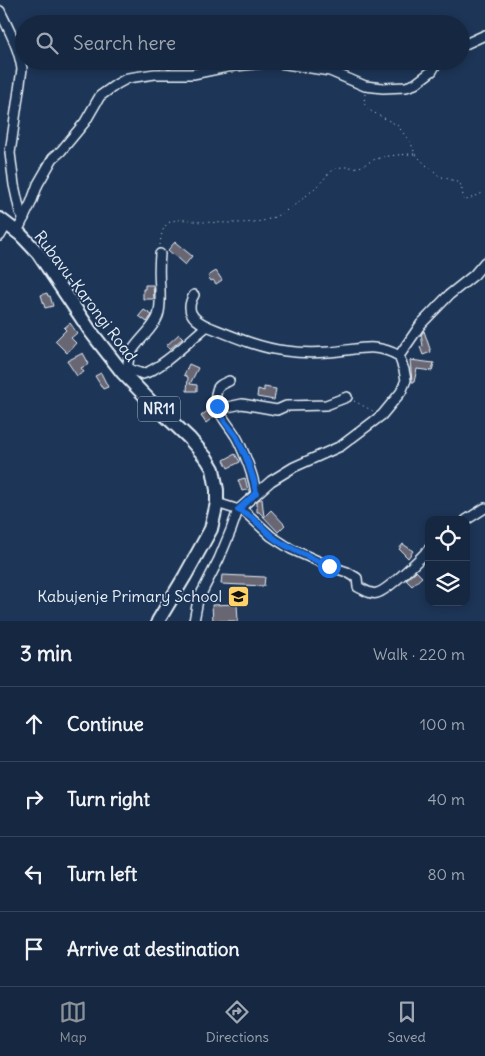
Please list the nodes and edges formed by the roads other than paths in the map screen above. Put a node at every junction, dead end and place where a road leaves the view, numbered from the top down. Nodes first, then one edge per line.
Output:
1 (0, 11) edge
2 (485, 35) edge
3 (470, 42) edge
4 (15, 43) edge
5 (21, 70) edge
6 (212, 70) edge
7 (324, 70) edge
8 (433, 70) edge
9 (24, 218) junction
10 (3, 222) edge
11 (17, 232) junction
12 (0, 236) edge
13 (160, 254) road end
14 (485, 262) edge
15 (194, 294) dead end
16 (207, 326) junction
17 (399, 356) junction
18 (126, 371) junction
19 (229, 381) dead end
20 (347, 397) road end
21 (218, 408) junction
22 (256, 493) junction
23 (217, 503) junction
24 (485, 508) edge
25 (238, 510) junction
26 (470, 517) edge
27 (425, 553) edge
28 (158, 621) edge
29 (194, 621) edge

1 - 4 street
2 - 3 street
5 - 9 street
6 - 9 street
7 - 8 street
9 - 11 street
10 - 11 highway, Rubavu-Karongi Road / NR11
10 - 12 street
11 - 18 highway, Rubavu-Karongi Road / NR11
13 - 18 street
14 - 17 street
15 - 16 street
16 - 17 street
16 - 18 street
17 - 22 street
18 - 23 highway, Rubavu-Karongi Road / NR11
19 - 21 street
20 - 21 street
21 - 22 street
22 - 25 street
23 - 25 street
23 - 28 highway, Rubavu-Karongi Road / NR11
24 - 26 street
25 - 27 street
25 - 29 street

